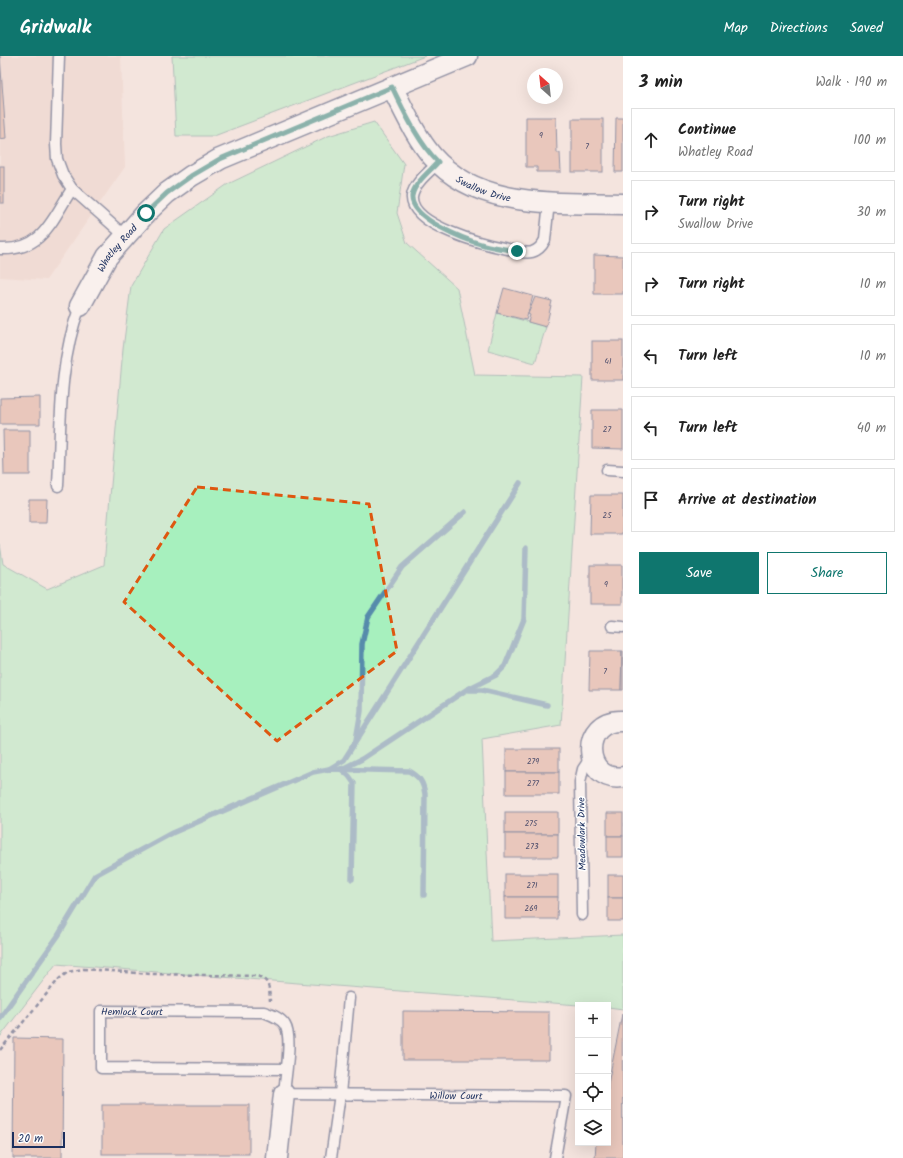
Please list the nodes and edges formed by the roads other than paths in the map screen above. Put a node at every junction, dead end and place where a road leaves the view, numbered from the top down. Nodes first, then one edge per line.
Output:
1 (59, 56) edge
2 (467, 56) edge
3 (392, 87) junction
4 (438, 162) junction
5 (72, 189) junction
6 (548, 202) junction
7 (623, 204) edge
8 (125, 236) junction
9 (0, 249) edge
10 (80, 306) joint
11 (607, 470) dead end
12 (623, 470) edge
13 (58, 486) dead end
14 (612, 626) dead end
15 (623, 627) edge
16 (623, 721) edge
17 (591, 757) junction
18 (623, 777) edge
19 (582, 915) dead end
20 (349, 998) dead end
21 (286, 1069) junction
22 (284, 1094) junction
23 (340, 1094) junction
24 (277, 1158) edge
25 (331, 1158) edge
26 (555, 1158) edge

1 - 5 lane
2 - 3 street, Whatley Road
3 - 4 street, Swallow Drive
3 - 8 street, Whatley Road
4 - 6 street, Swallow Drive
4 - 6 lane
5 - 8 lane
5 - 9 lane
6 - 7 street, Swallow Drive
8 - 10 street, Whatley Road
10 - 13 lane
11 - 12 lane
14 - 15 lane
16 - 17 street, Meadowlark Drive
17 - 18 street
17 - 19 lane, Meadowlark Drive
20 - 23 lane
21 - 21 lane, Hemlock Court
21 - 22 lane
22 - 23 lane, Willow Court
22 - 24 street
23 - 25 lane
23 - 26 lane, Willow Court

